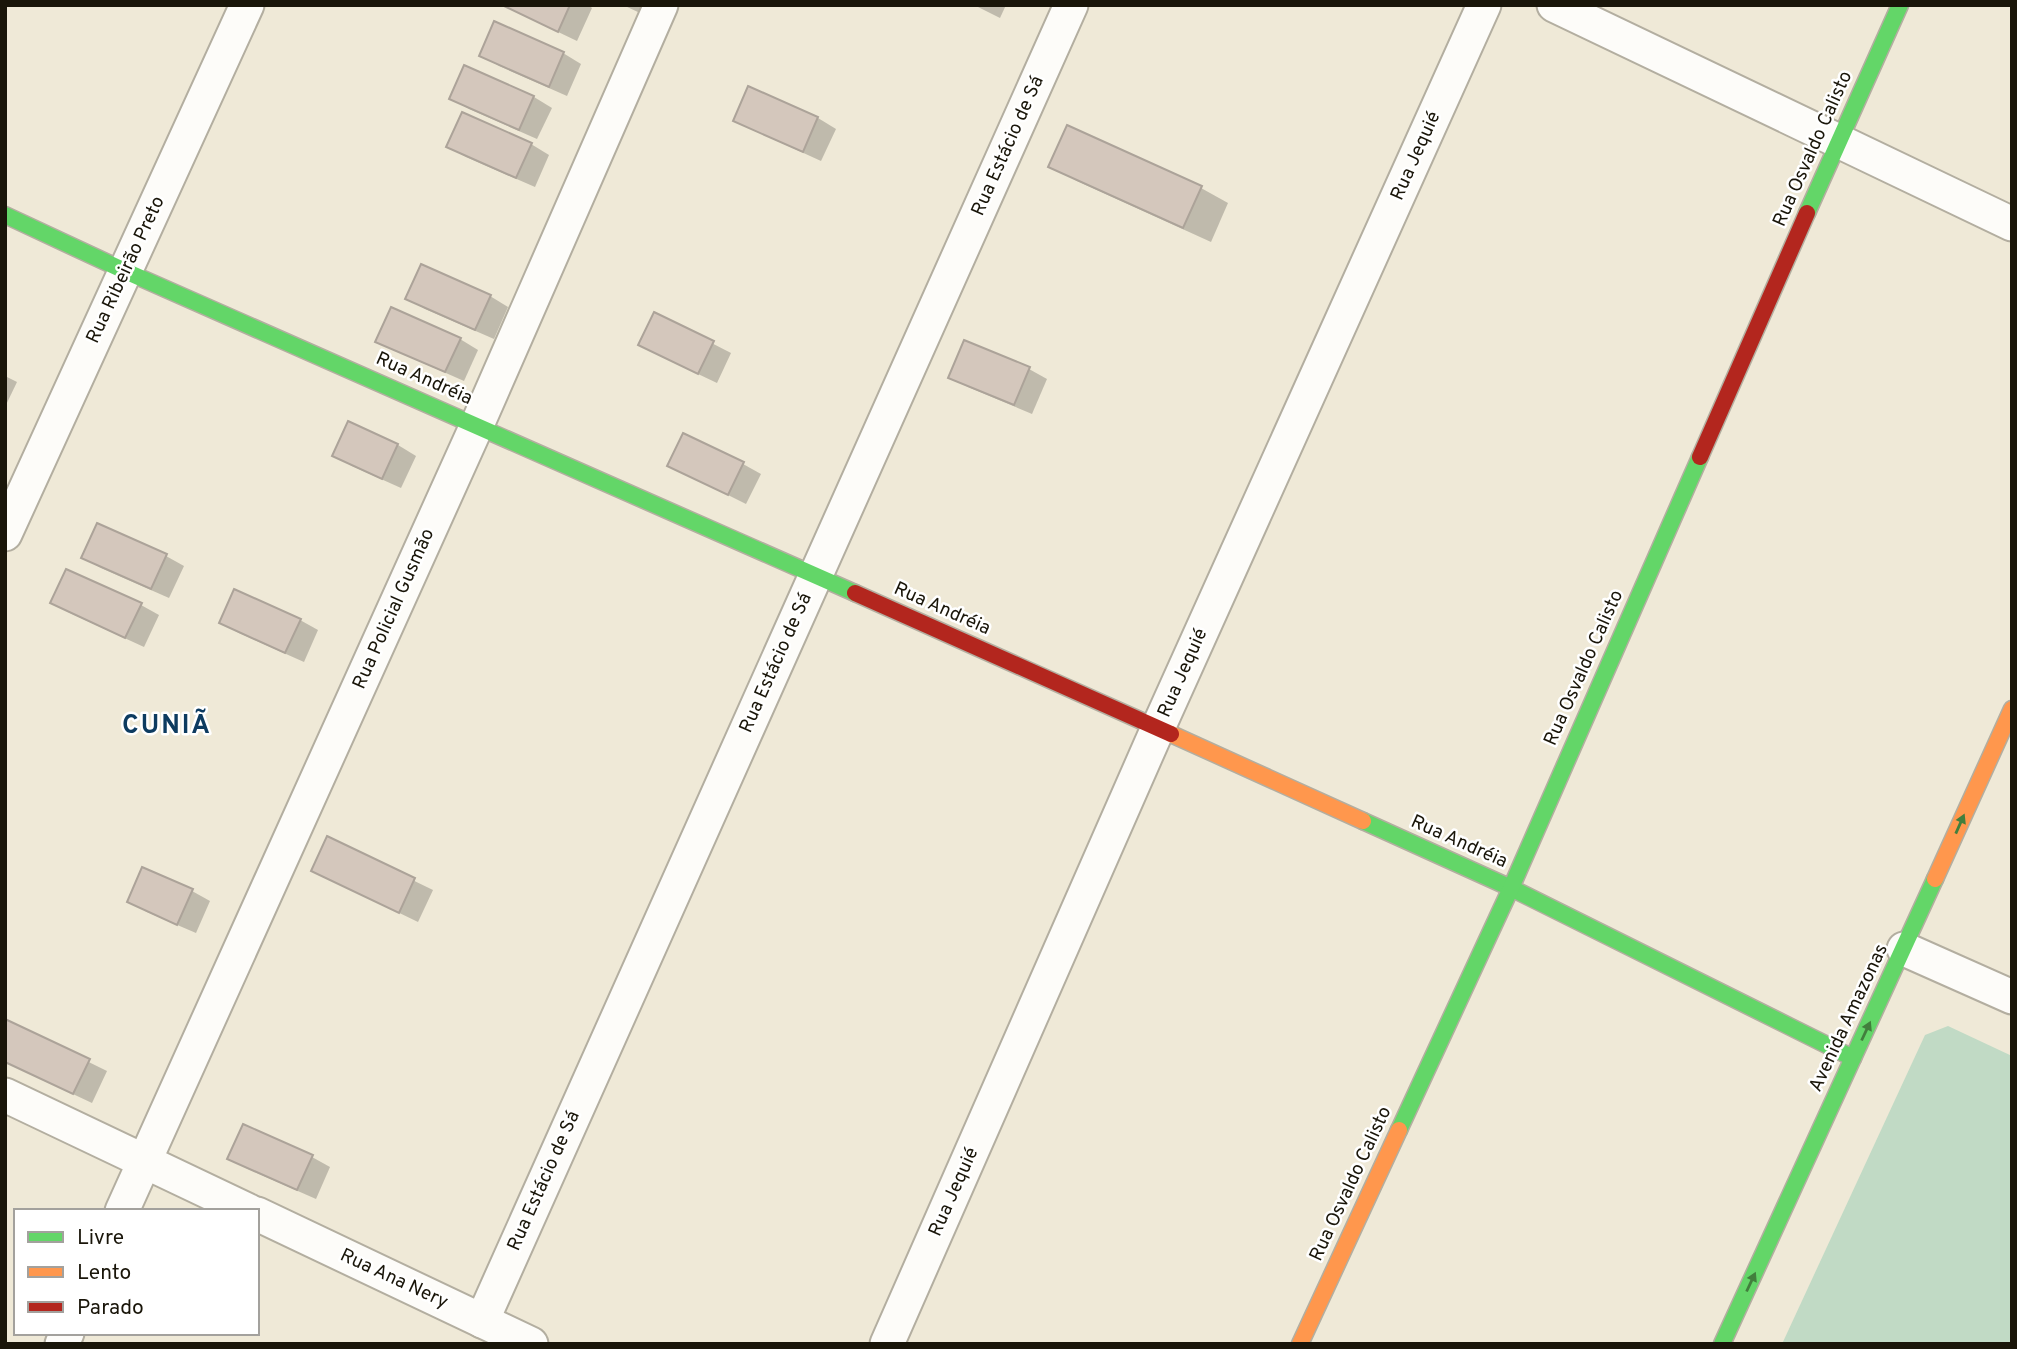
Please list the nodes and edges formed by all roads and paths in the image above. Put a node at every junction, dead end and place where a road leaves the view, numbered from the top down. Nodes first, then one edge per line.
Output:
1 (247, 5) edge
2 (661, 5) edge
3 (1071, 5) edge
4 (1484, 5) edge
5 (1554, 5) edge
6 (1900, 5) edge
7 (1838, 142) junction
8 (5, 215) edge
9 (2012, 224) edge
10 (125, 271) junction
11 (477, 425) junction
12 (5, 534) edge
13 (815, 576) junction
14 (2012, 709) edge
15 (1158, 728) junction
16 (1511, 888) junction
17 (1905, 949) junction
18 (2012, 997) edge
19 (1853, 1058) junction
20 (5, 1095) edge
21 (145, 1161) junction
22 (123, 1209) edge
23 (245, 1209) edge
24 (259, 1215) edge
25 (482, 1321) junction
26 (531, 1344) edge
27 (887, 1344) edge
28 (1300, 1344) edge
29 (1722, 1344) edge

1 - 10 street, Rua Ribeirão Preto
2 - 11 street, Rua Policial Gusmão
3 - 13 street, Rua Estácio de Sá
4 - 15 street, Rua Jequié
5 - 7 street
6 - 7 street, Rua Osvaldo Calisto
7 - 9 street
7 - 16 street, Rua Osvaldo Calisto
8 - 10 street, Rua Andréia
10 - 11 street, Rua Andréia
10 - 12 street, Rua Ribeirão Preto
11 - 13 street, Rua Andréia
11 - 21 street, Rua Policial Gusmão
13 - 15 street, Rua Andréia
13 - 25 street, Rua Estácio de Sá
17 -> 14 street, Avenida Amazonas
15 - 16 street, Rua Andréia
15 - 27 street, Rua Jequié
16 - 19 street, Rua Andréia
16 - 28 street, Rua Osvaldo Calisto
17 - 18 street
19 -> 17 street, Avenida Amazonas
29 -> 19 street, Avenida Amazonas
20 - 21 street
21 - 22 street, Rua Policial Gusmão
21 - 23 street
24 - 25 street, Rua Ana Nery
25 - 26 street, Rua Ana Nery

